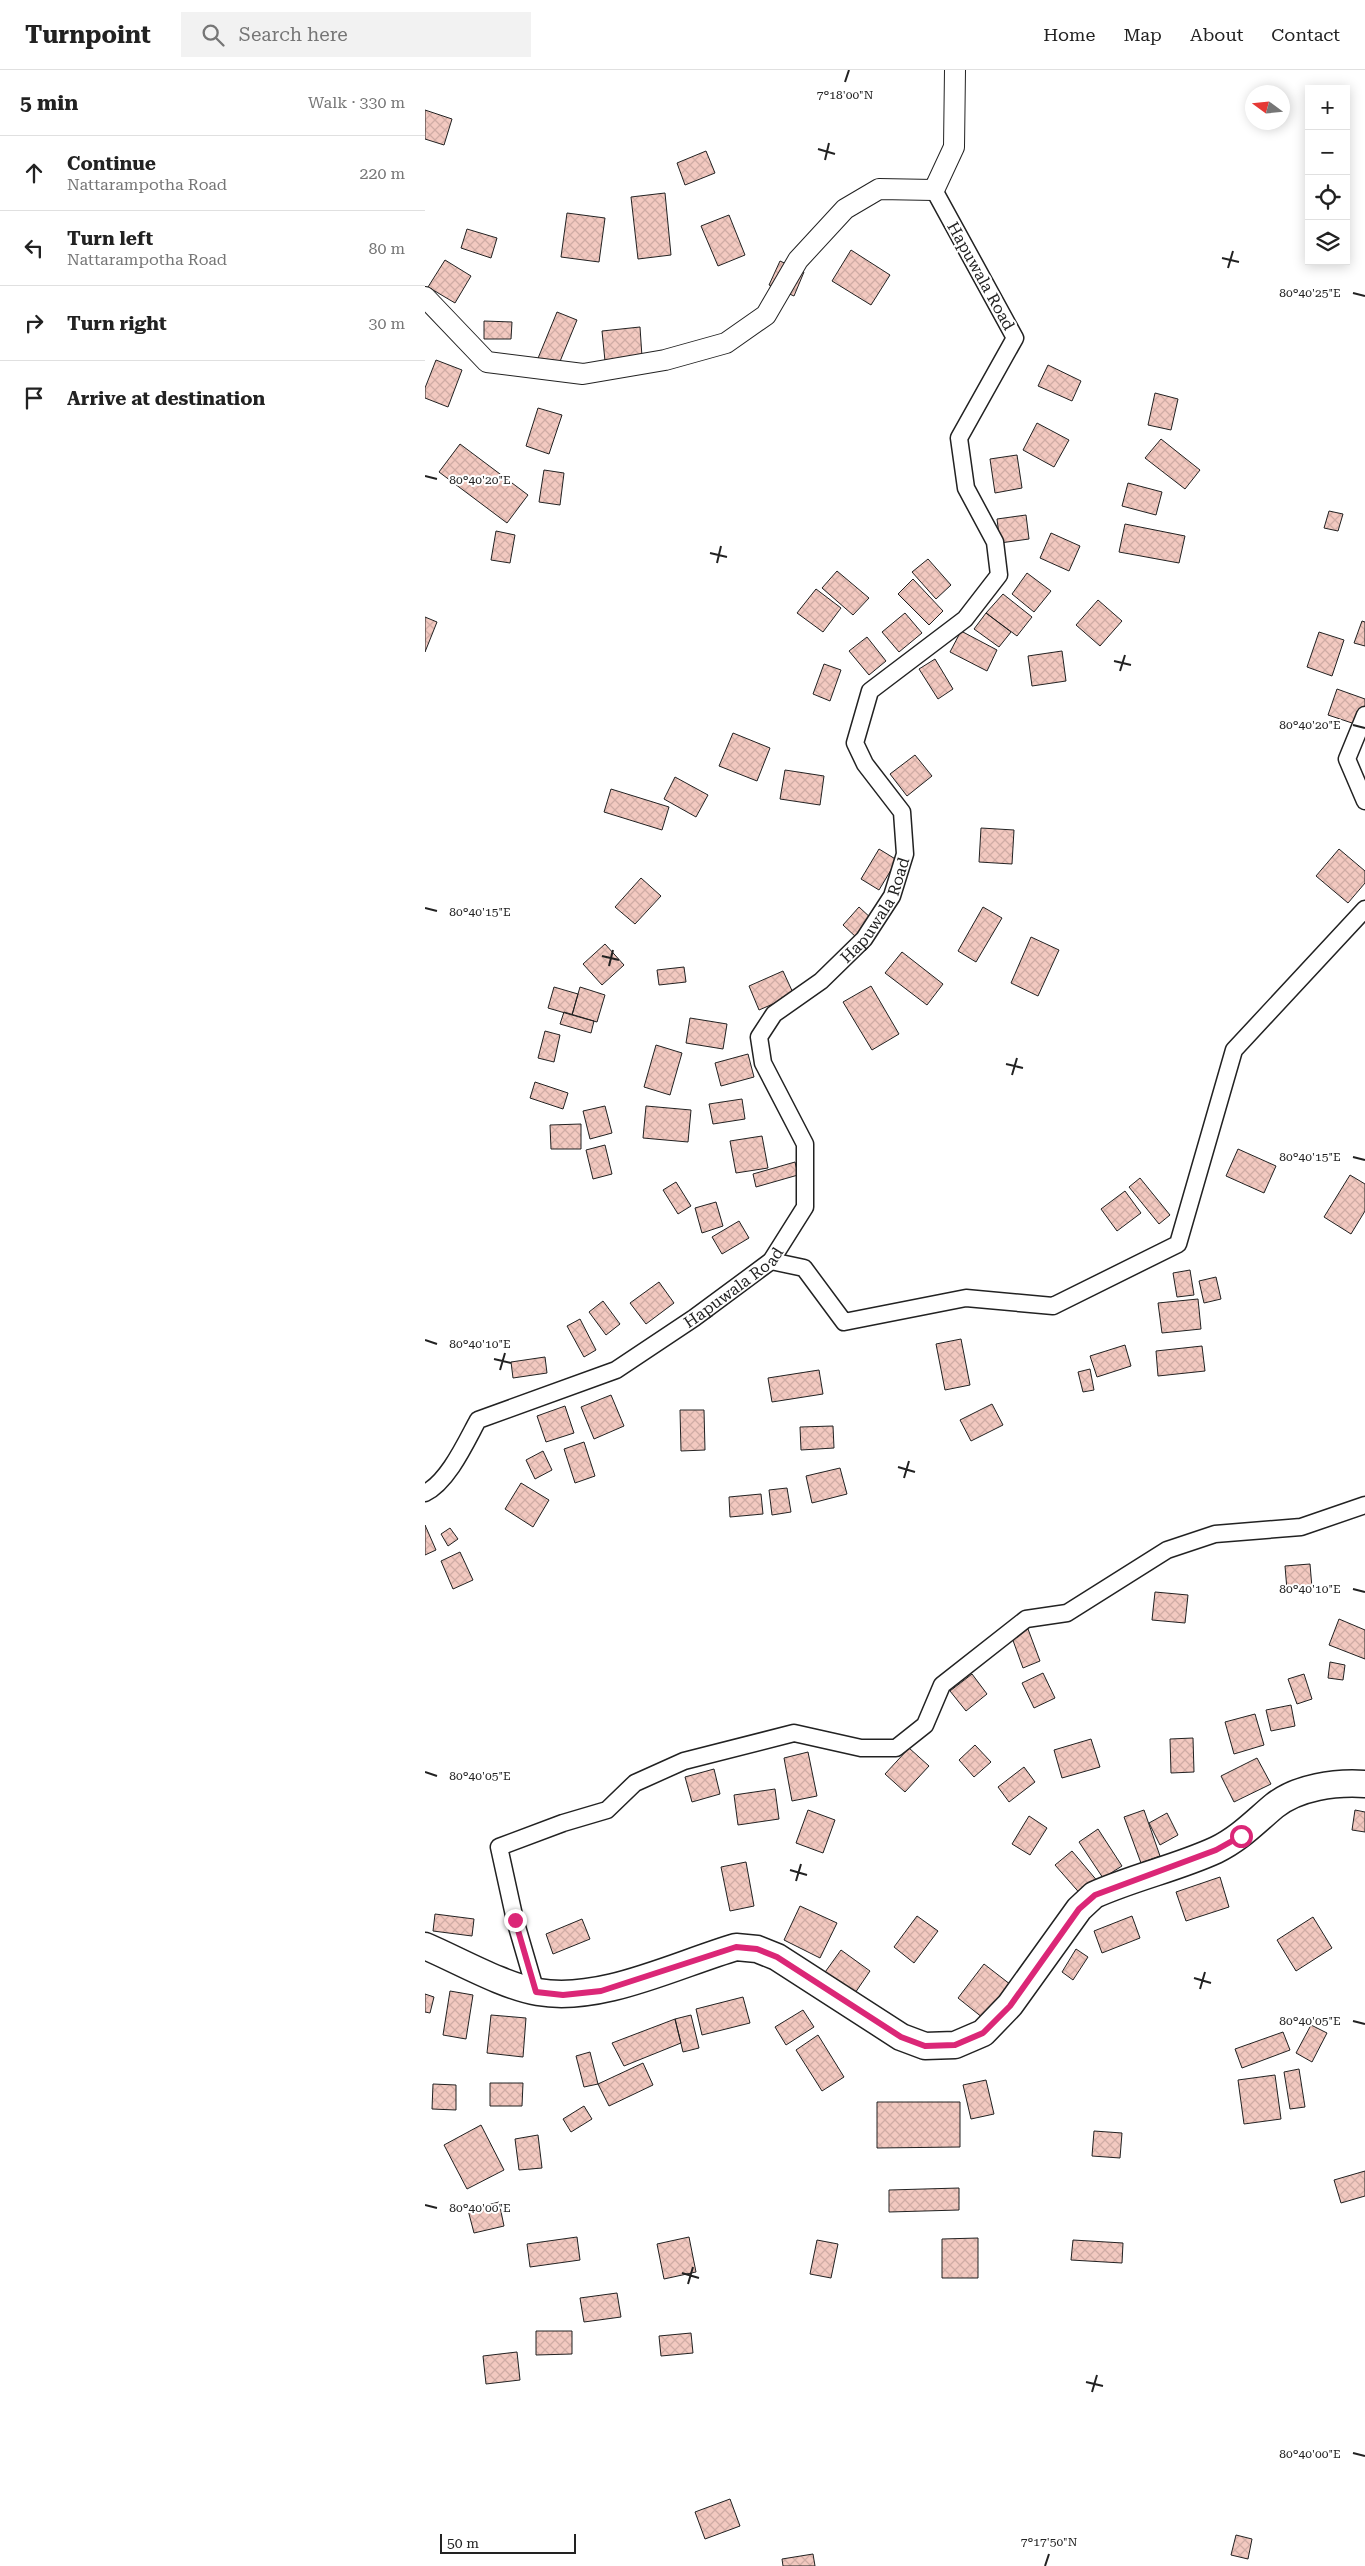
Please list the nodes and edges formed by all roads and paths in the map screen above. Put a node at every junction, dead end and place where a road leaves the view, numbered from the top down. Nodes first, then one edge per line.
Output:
1 (955, 70) edge
2 (934, 190) junction
3 (425, 297) edge
4 (1365, 715) edge
5 (1365, 801) edge
6 (1365, 909) edge
7 (771, 1261) junction
8 (425, 1493) edge
9 (1365, 1505) edge
10 (1365, 1784) edge
11 (425, 1946) edge
12 (536, 1992) junction

1 - 2 street
2 - 3 street
2 - 7 street, Hapuwala Road
4 - 5 street
6 - 7 street
7 - 8 street, Hapuwala Road
9 - 12 street
10 - 12 main road
11 - 12 main road

